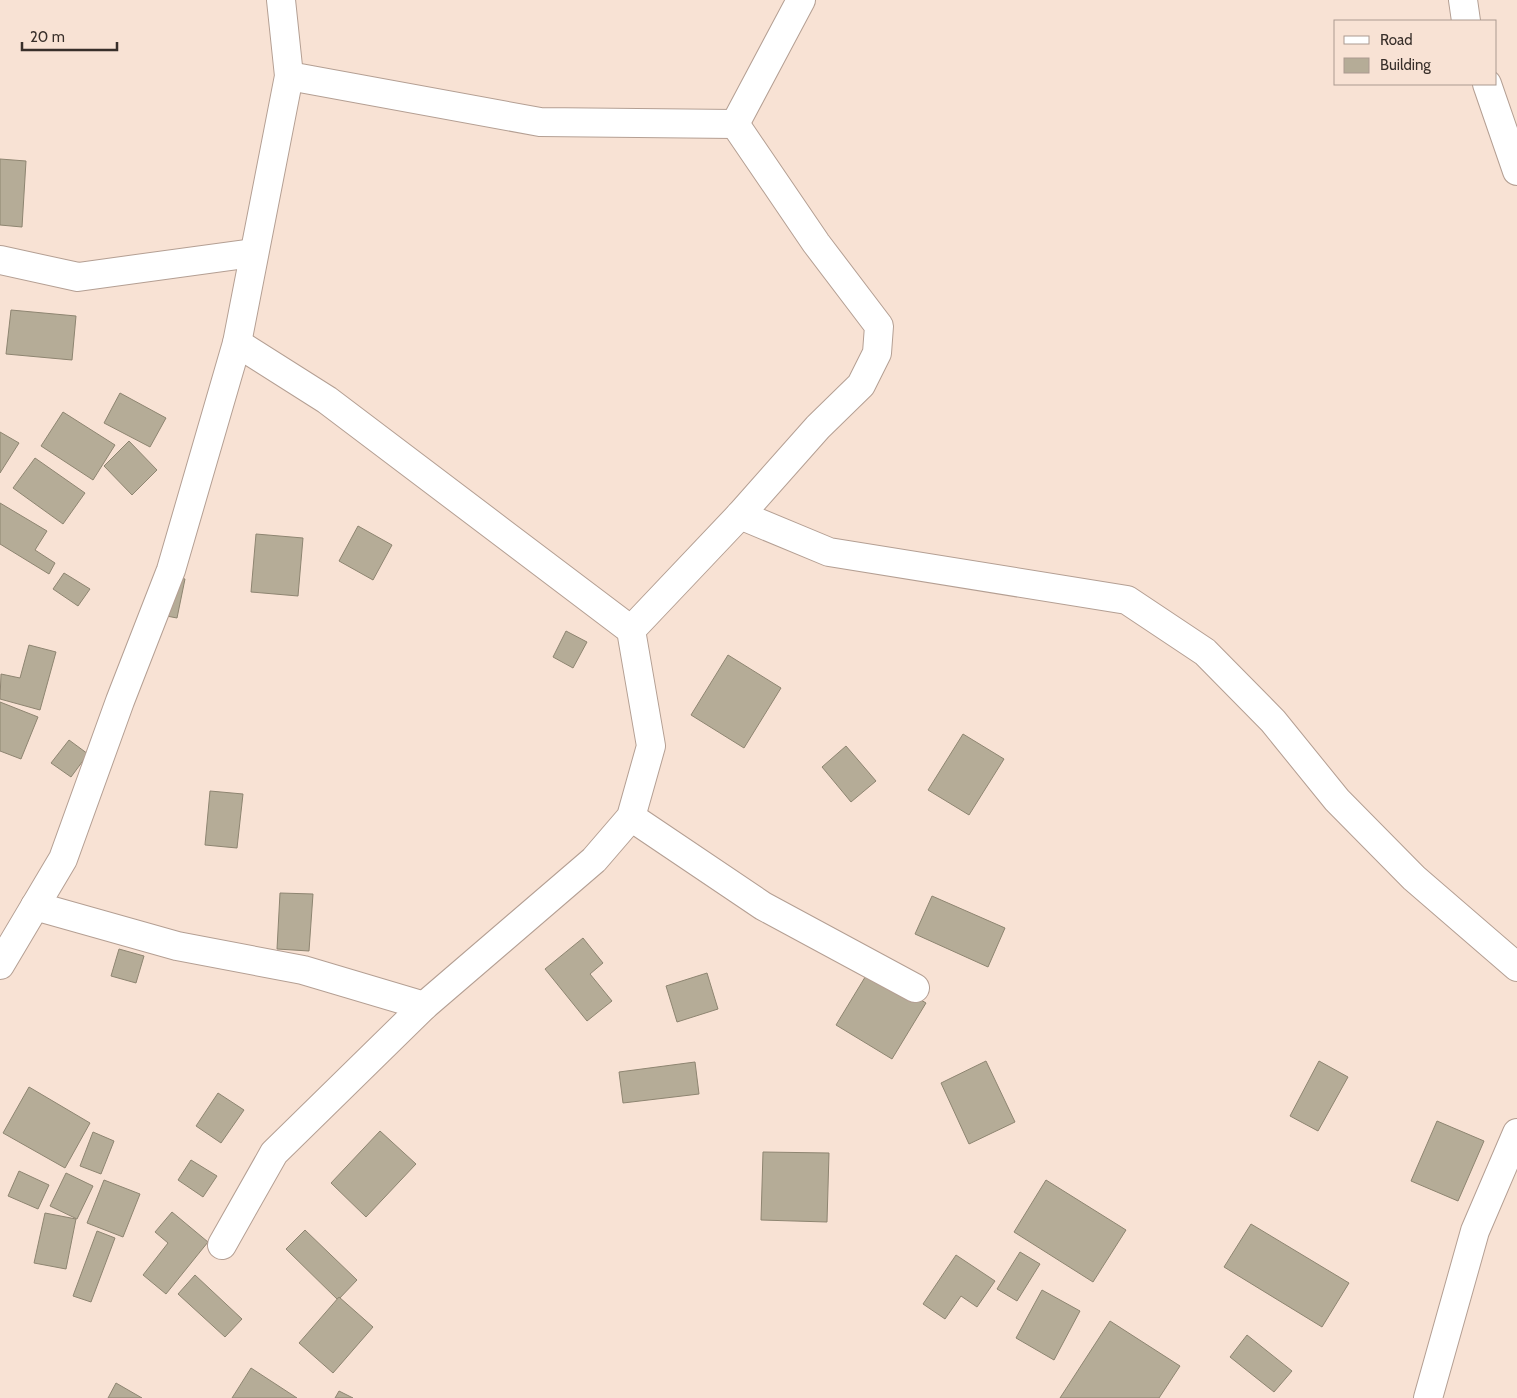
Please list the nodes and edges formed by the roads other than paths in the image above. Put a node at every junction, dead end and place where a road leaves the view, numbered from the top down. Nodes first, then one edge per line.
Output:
1 (281, 0) edge
2 (801, 0) edge
3 (1463, 0) edge
4 (1466, 20) edge
5 (289, 76) junction
6 (1487, 85) edge
7 (735, 124) junction
8 (1517, 171) edge
9 (253, 253) junction
10 (0, 260) edge
11 (237, 343) junction
12 (740, 515) junction
13 (631, 630) junction
14 (631, 817) junction
15 (35, 906) junction
16 (0, 965) edge
17 (1517, 968) edge
18 (915, 988) dead end
19 (424, 1006) junction
20 (1517, 1133) edge
21 (222, 1245) dead end
22 (1428, 1398) edge

1 - 5 street
2 - 7 street
3 - 4 street
5 - 7 street
5 - 9 street
6 - 8 street
7 - 12 street
9 - 10 street
9 - 11 street
11 - 13 street
11 - 15 street
12 - 13 street
12 - 17 street
13 - 14 street
14 - 18 street
14 - 19 street
15 - 16 street
15 - 19 street
19 - 21 street
20 - 22 street

